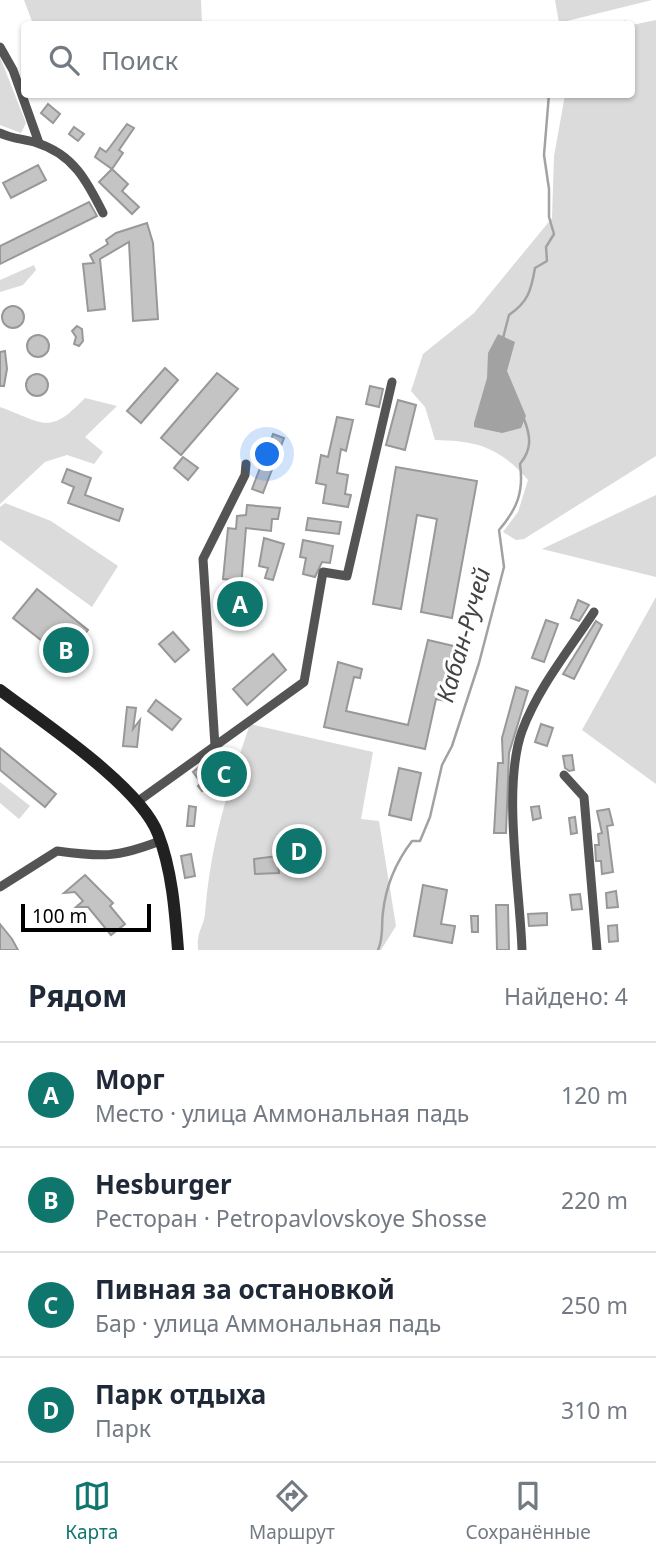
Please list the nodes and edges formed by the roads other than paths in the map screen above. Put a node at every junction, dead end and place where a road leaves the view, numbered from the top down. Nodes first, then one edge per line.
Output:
1 (0, 47) edge
2 (21, 92) edge
3 (23, 98) edge
4 (0, 133) edge
5 (39, 143) junction
6 (103, 213) dead end
7 (392, 382) dead end
8 (246, 464) dead end
9 (594, 612) dead end
10 (0, 690) edge
11 (215, 746) junction
12 (564, 775) dead end
13 (137, 802) junction
14 (160, 841) junction
15 (0, 887) edge
16 (178, 950) edge
17 (522, 950) edge
18 (597, 950) edge

1 - 2 street
3 - 5 street
4 - 5 street
5 - 6 street
7 - 11 street
8 - 11 street
9 - 17 street
10 - 13 main road
11 - 13 street
12 - 18 street
13 - 14 main road
14 - 15 street
14 - 16 main road

